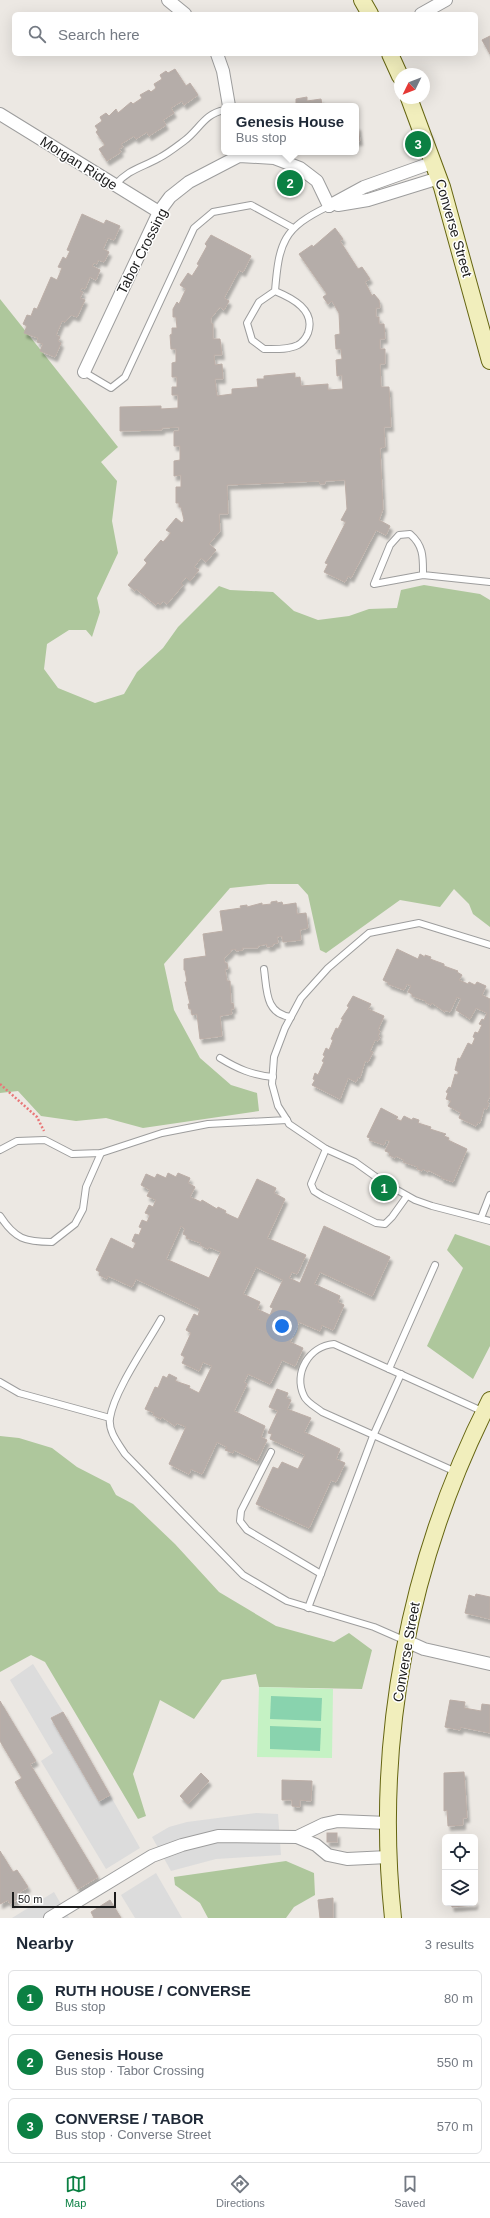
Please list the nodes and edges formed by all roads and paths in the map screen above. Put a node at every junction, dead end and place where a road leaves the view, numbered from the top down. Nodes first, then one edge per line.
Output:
1 (168, 0) edge
2 (362, 0) edge
3 (446, 0) edge
4 (183, 12) edge
5 (369, 12) edge
6 (425, 12) edge
7 (218, 56) edge
8 (391, 56) edge
9 (396, 68) edge
10 (228, 103) edge
11 (411, 104) edge
12 (221, 111) edge
13 (0, 114) edge
14 (236, 155) edge
15 (247, 155) edge
16 (434, 162) junction
17 (439, 178) junction
18 (115, 185) junction
19 (329, 206) junction
20 (159, 212) junction
21 (294, 228) junction
22 (275, 291) junction
23 (490, 361) edge
24 (84, 372) joint
25 (424, 575) junction
26 (490, 582) edge
27 (490, 945) edge
28 (264, 969) dead end
29 (291, 1017) junction
30 (220, 1058) dead end
31 (272, 1077) junction
32 (0, 1084) edge
33 (286, 1120) junction
34 (44, 1140) junction
35 (326, 1149) junction
36 (0, 1150) edge
37 (101, 1153) junction
38 (490, 1195) edge
39 (407, 1196) junction
40 (0, 1216) edge
41 (481, 1218) junction
42 (490, 1221) edge
43 (435, 1265) dead end
44 (161, 1319) dead end
45 (389, 1369) junction
46 (401, 1374) junction
47 (0, 1382) edge
48 (487, 1406) edge
49 (110, 1418) junction
50 (373, 1436) junction
51 (271, 1452) dead end
52 (456, 1472) junction
53 (321, 1574) junction
54 (308, 1608) junction
55 (406, 1641) junction
56 (490, 1664) edge
57 (388, 1823) junction
58 (297, 1837) junction
59 (388, 1857) junction
60 (50, 1918) edge
61 (393, 1918) edge

1 - 4 street
2 - 5 main road
3 - 6 street
7 - 10 street
8 - 9 main road
11 - 16 main road, Converse Street
12 - 18 lane
13 - 18 street, Morgan Ridge
14 - 20 street, Tabor Crossing
15 - 19 street, Tabor Crossing
16 - 17 main road, Converse Street
16 - 19 street
17 - 19 street
17 - 23 main road, Converse Street
18 - 20 street, Morgan Ridge
19 - 21 lane
20 - 24 street, Tabor Crossing
21 - 22 lane
21 - 24 lane
22 - 22 lane
25 - 25 lane
25 - 26 lane
27 - 29 lane
28 - 29 lane
29 - 31 lane
30 - 31 lane
31 - 33 lane
32 - 34 path
33 - 35 lane
33 - 37 lane
34 - 36 lane
34 - 37 lane
35 - 39 lane
35 - 39 lane
37 - 40 lane
38 - 41 lane
39 - 41 lane
41 - 42 lane
43 - 45 lane
44 - 49 lane
45 - 46 lane
45 - 50 lane
46 - 48 lane
46 - 50 lane
47 - 49 lane
48 - 52 main road, Converse Street
49 - 54 lane
50 - 52 lane
50 - 53 lane
51 - 53 lane
52 - 55 main road, Converse Street
53 - 54 lane
54 - 55 lane
55 - 56 street
55 - 57 main road, Converse Street
57 - 58 street
57 - 59 main road, Converse Street
58 - 59 street
58 - 60 street
59 - 61 main road, Converse Street

